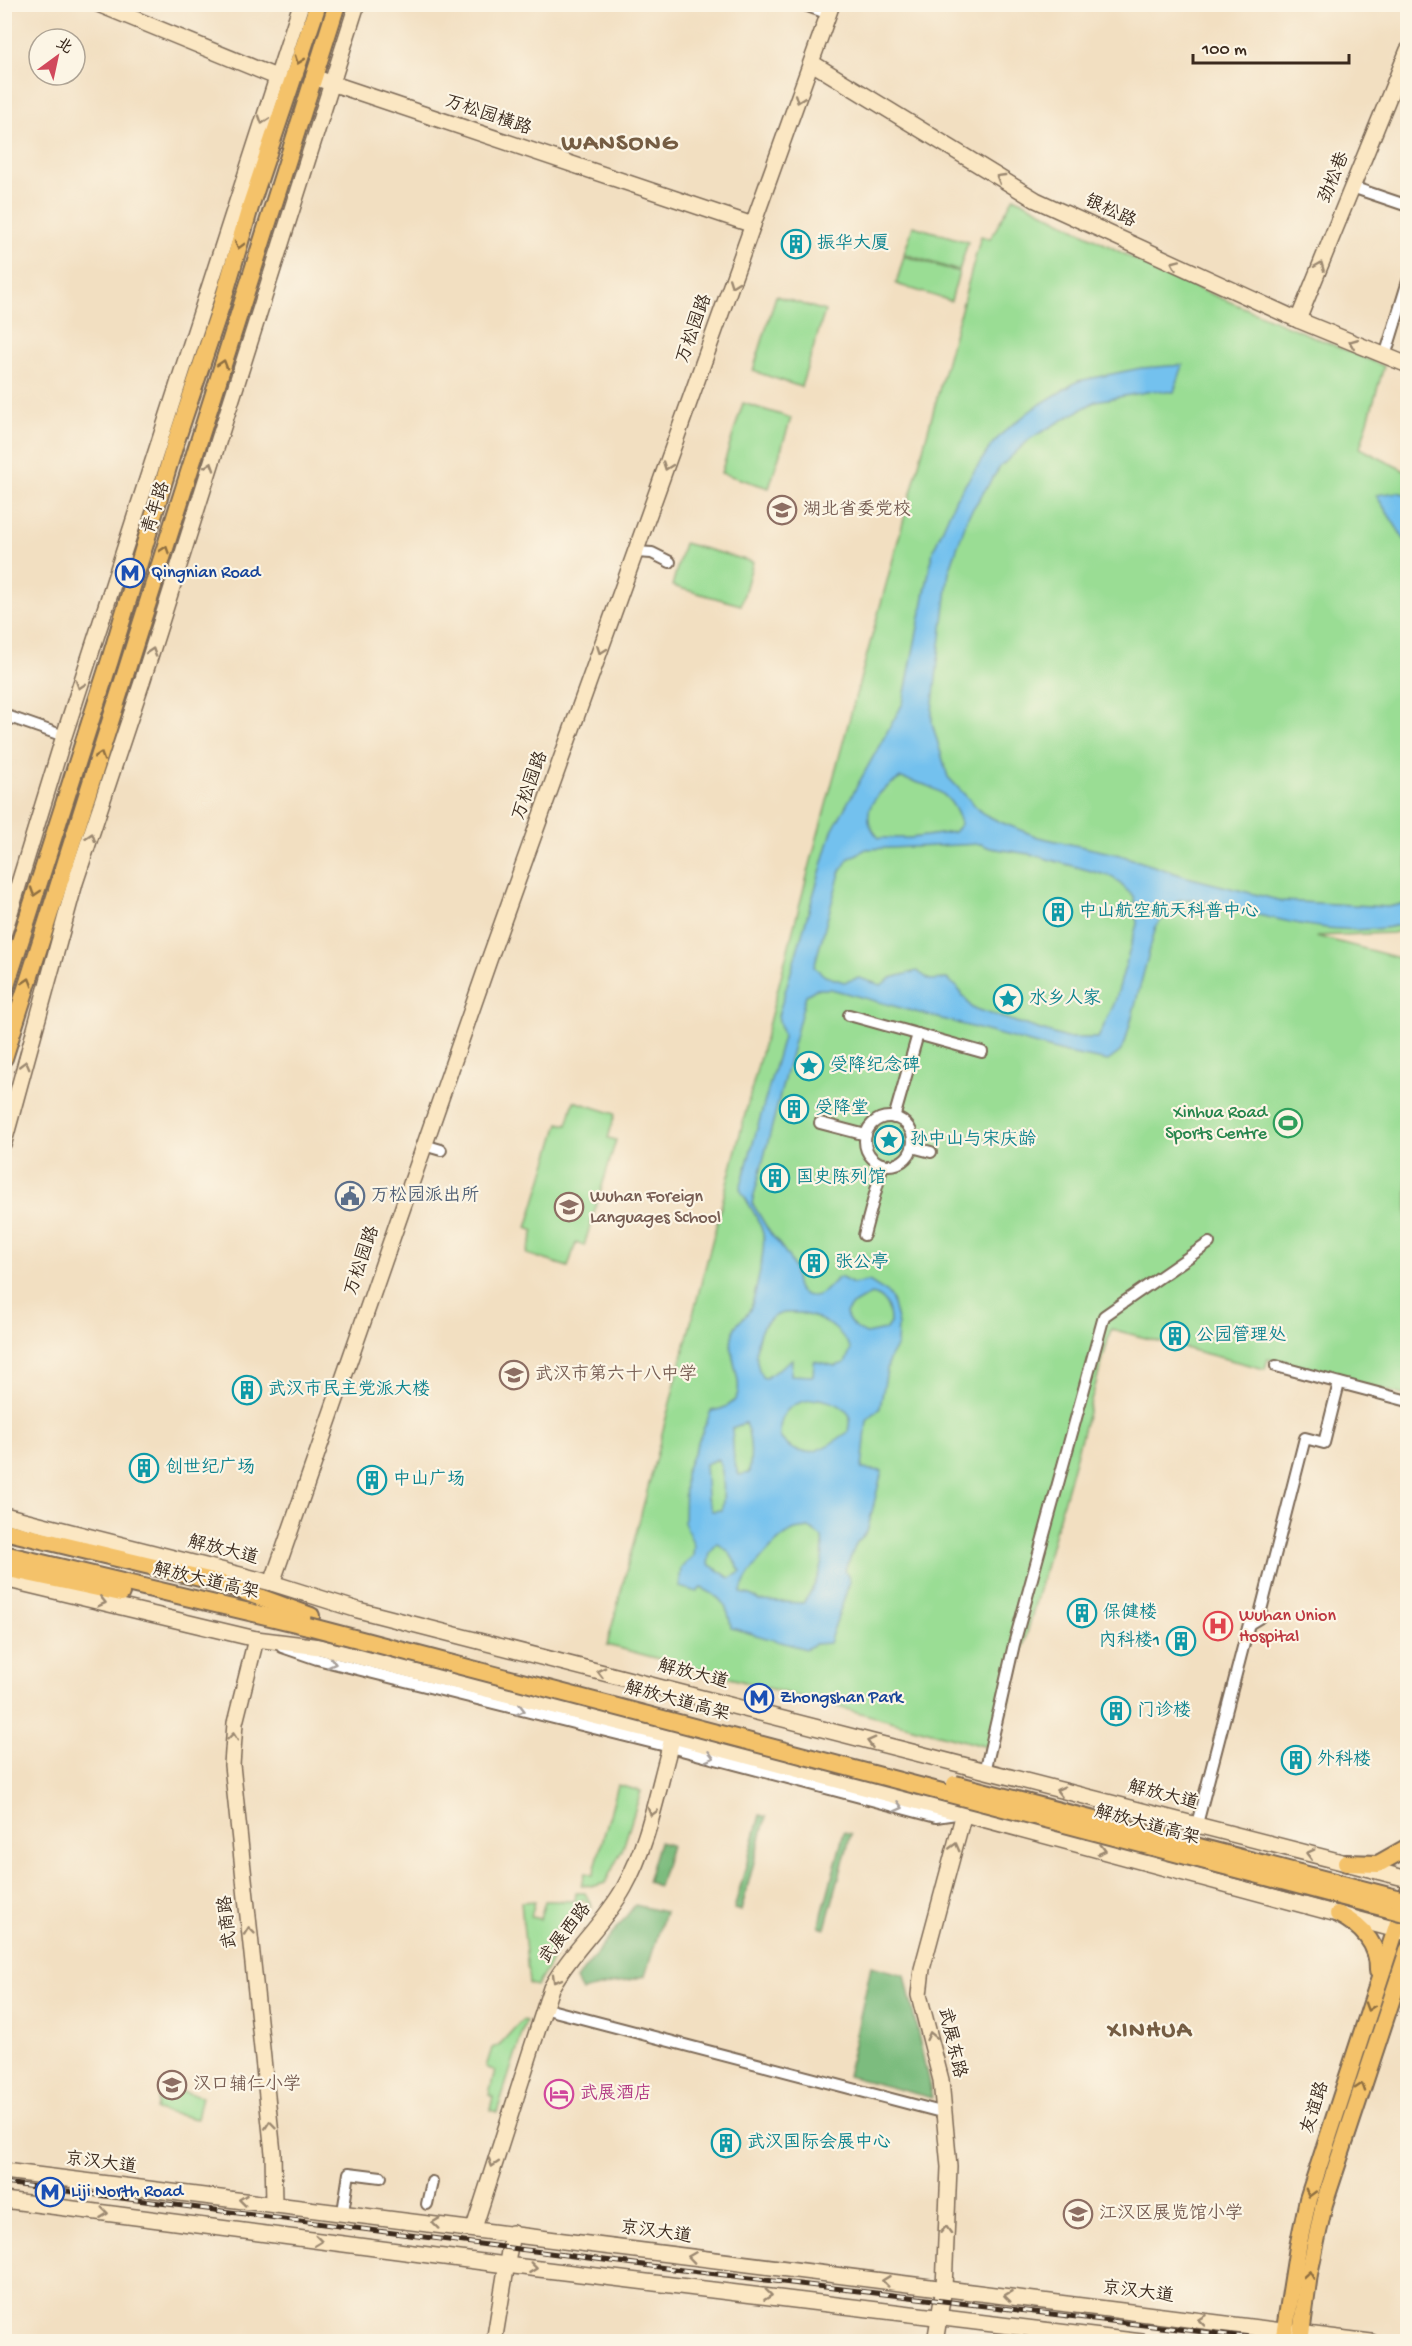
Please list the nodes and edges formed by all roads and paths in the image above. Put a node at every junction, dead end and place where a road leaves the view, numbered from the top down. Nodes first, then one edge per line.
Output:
1 (98, 4) edge
2 (301, 4) edge
3 (318, 4) edge
4 (337, 4) edge
5 (355, 4) edge
6 (802, 4) edge
7 (830, 9) edge
8 (1407, 50) edge
9 (812, 63) junction
10 (313, 77) junction
11 (284, 80) junction
12 (331, 84) junction
13 (1352, 187) junction
14 (1407, 206) edge
15 (753, 225) junction
16 (1407, 281) edge
17 (219, 312) junction
18 (1298, 320) junction
19 (1385, 356) junction
20 (1407, 365) edge
21 (232, 398) junction
22 (170, 408) junction
23 (152, 464) junction
24 (188, 475) junction
25 (636, 552) junction
26 (142, 555) junction
27 (670, 562) dead end
28 (4, 715) edge
29 (64, 736) junction
30 (58, 755) junction
31 (56, 828) junction
32 (80, 870) junction
33 (4, 932) edge
34 (38, 947) junction
35 (4, 992) edge
36 (849, 1015) dead end
37 (918, 1034) junction
38 (982, 1052) dead end
39 (4, 1058) edge
40 (894, 1118) junction
41 (820, 1123) dead end
42 (866, 1135) junction
43 (4, 1142) edge
44 (424, 1145) junction
45 (912, 1147) junction
46 (441, 1150) dead end
47 (931, 1152) dead end
48 (883, 1164) junction
49 (864, 1235) dead end
50 (1209, 1243) dead end
51 (1276, 1366) dead end
52 (1339, 1383) junction
53 (1407, 1401) edge
54 (4, 1515) edge
55 (4, 1531) edge
56 (4, 1542) edge
57 (4, 1554) edge
58 (4, 1568) edge
59 (4, 1579) edge
60 (272, 1583) junction
61 (309, 1621) junction
62 (256, 1639) junction
63 (671, 1741) junction
64 (984, 1772) junction
65 (964, 1813) junction
66 (1197, 1824) junction
67 (1407, 1847) edge
68 (1346, 1863) junction
69 (1407, 1879) edge
70 (1407, 1892) edge
71 (1407, 1901) edge
72 (1338, 1914) junction
73 (1407, 1914) edge
74 (1401, 1932) edge
75 (1407, 1950) edge
76 (1407, 1971) edge
77 (1377, 1982) junction
78 (1395, 1985) junction
79 (543, 2008) junction
80 (945, 2113) junction
81 (4, 2171) edge
82 (381, 2177) dead end
83 (432, 2182) dead end
84 (4, 2200) edge
85 (274, 2204) junction
86 (427, 2204) dead end
87 (343, 2212) junction
88 (474, 2228) junction
89 (512, 2233) junction
90 (506, 2265) junction
91 (944, 2288) junction
92 (938, 2316) junction
93 (1292, 2337) edge
94 (494, 2342) edge
95 (935, 2342) edge
96 (1142, 2342) edge
97 (1371, 2342) edge

1 - 11 main road
2 - 11 main road
3 -> 11 main road, 青年路
4 - 10 main road, 青年路
5 - 12 main road
6 - 7 street
7 - 9 main road, 万松园路
8 - 13 main road, 劲松巷
9 -> 15 main road, 万松园路
18 -> 9 main road, 银松路
10 - 12 main road, 万松园横路
24 -> 10 main road, 青年路
11 -> 17 main road, 青年路
11 -> 22 main road
12 - 15 main road, 万松园横路
12 - 21 main road
13 - 14 street
18 -> 13 main road, 劲松巷
15 -> 25 main road, 万松园路
16 - 19 street
17 - 22 main road
17 - 26 main road, 青年路
19 -> 18 main road, 银松路
19 - 20 main road, 银松路
21 - 24 main road
32 -> 21 main road
22 - 23 main road
23 - 26 main road
23 -> 29 main road
34 -> 24 main road, 青年路
25 - 27 street
25 -> 44 main road, 万松园路
26 - 31 main road, 青年路
28 - 29 street
29 - 30 main road
30 - 31 main road
30 - 33 main road
31 -> 35 main road, 青年路
32 - 34 main road
43 -> 32 main road
39 -> 34 main road, 青年路
36 - 37 street
37 - 38 street
37 - 40 street
40 - 42 street
40 - 45 street
41 - 42 street
42 - 48 street
44 - 46 street
44 - 60 main road, 万松园路
45 - 47 street
45 - 48 street
48 - 49 street
50 - 64 street
51 - 52 street
52 - 53 street
52 - 66 street
54 - 60 main road, 解放大道
55 - 61 main road
56 - 61 main road, 解放大道高架
57 - 61 main road, 解放大道高架
58 - 61 main road
59 -> 62 main road
64 -> 60 main road, 解放大道
61 - 71 main road, 解放大道高架, bridge
61 - 73 main road, 解放大道高架, bridge
62 -> 63 main road
85 -> 62 main road, 武商路
63 -> 65 main road
63 -> 79 main road, 武展西路
66 -> 64 main road, 解放大道
65 -> 72 main road
80 -> 65 main road, 武展东路
68 -> 66 main road, 解放大道
67 - 68 main road
68 - 69 main road, 解放大道
70 - 74 main road, 友谊路
72 - 74 main road
72 - 77 main road
74 - 77 main road, 友谊路
75 - 78 main road, 友谊路
76 - 78 main road
77 -> 93 main road, 友谊路
93 -> 78 main road, 友谊路
79 - 80 street
79 -> 88 main road, 武展西路
91 -> 80 main road, 武展东路
85 -> 81 main road, 京汉大道
82 - 87 street
83 - 86 street
84 -> 90 main road
85 - 87 main road, 京汉大道
88 -> 87 main road, 京汉大道
88 - 89 main road, 京汉大道
89 - 90 main road
91 -> 89 main road, 京汉大道
90 -> 92 main road
90 - 94 main road
91 - 92 main road, 武展东路
93 -> 91 main road, 京汉大道
92 - 95 main road, 武展东路
92 - 96 main road
93 - 97 main road, 京汉大道

